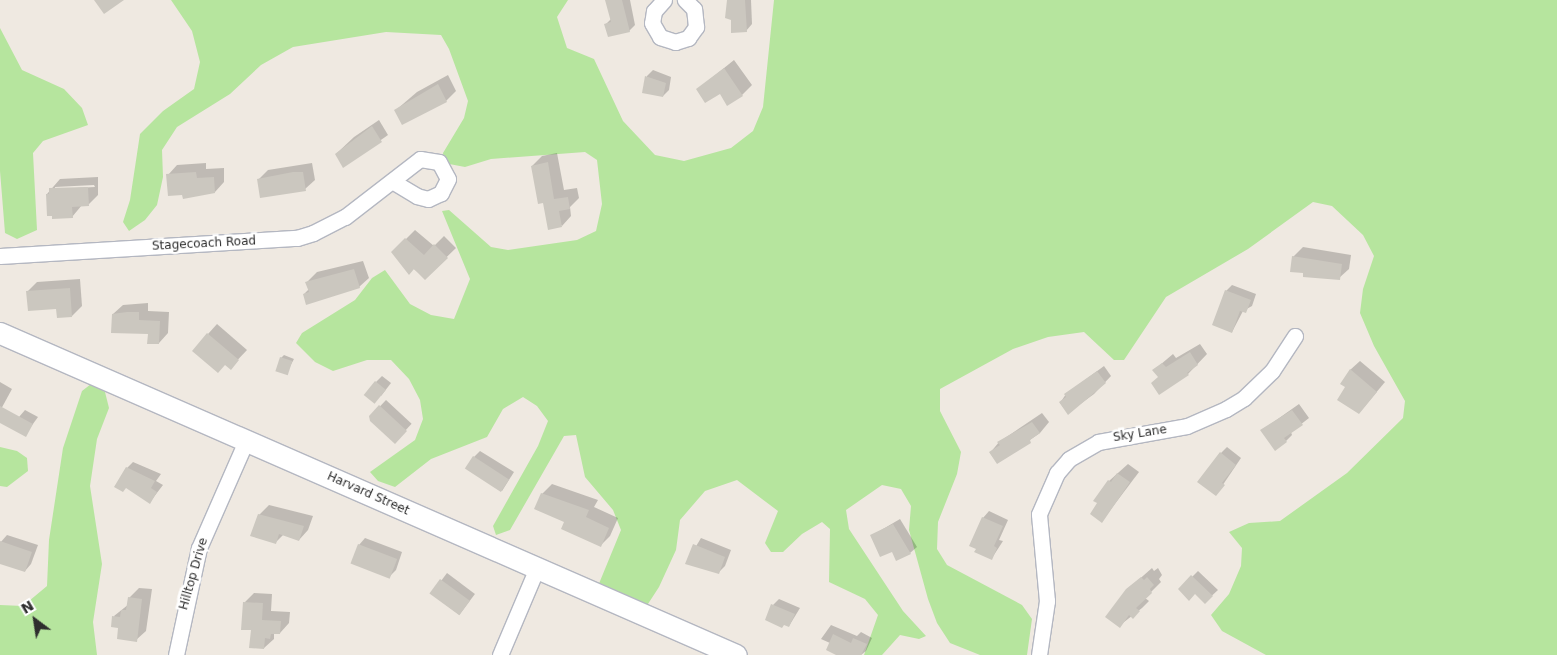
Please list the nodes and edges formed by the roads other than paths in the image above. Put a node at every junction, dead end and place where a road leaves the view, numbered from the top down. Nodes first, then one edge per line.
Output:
1 (664, 0) edge
2 (684, 0) edge
3 (392, 181) dead end
4 (0, 256) edge
5 (0, 334) edge
6 (1295, 336) dead end
7 (246, 441) junction
8 (537, 568) junction
9 (176, 655) edge
10 (500, 655) edge
11 (736, 655) edge
12 (1039, 655) edge

1 - 2 street
3 - 4 street, Stagecoach Road
5 - 7 main road, Harvard Street
6 - 12 street, Sky Lane
7 - 8 main road, Harvard Street
7 - 9 street, Hilltop Drive
8 - 10 street
8 - 11 main road, Harvard Street

